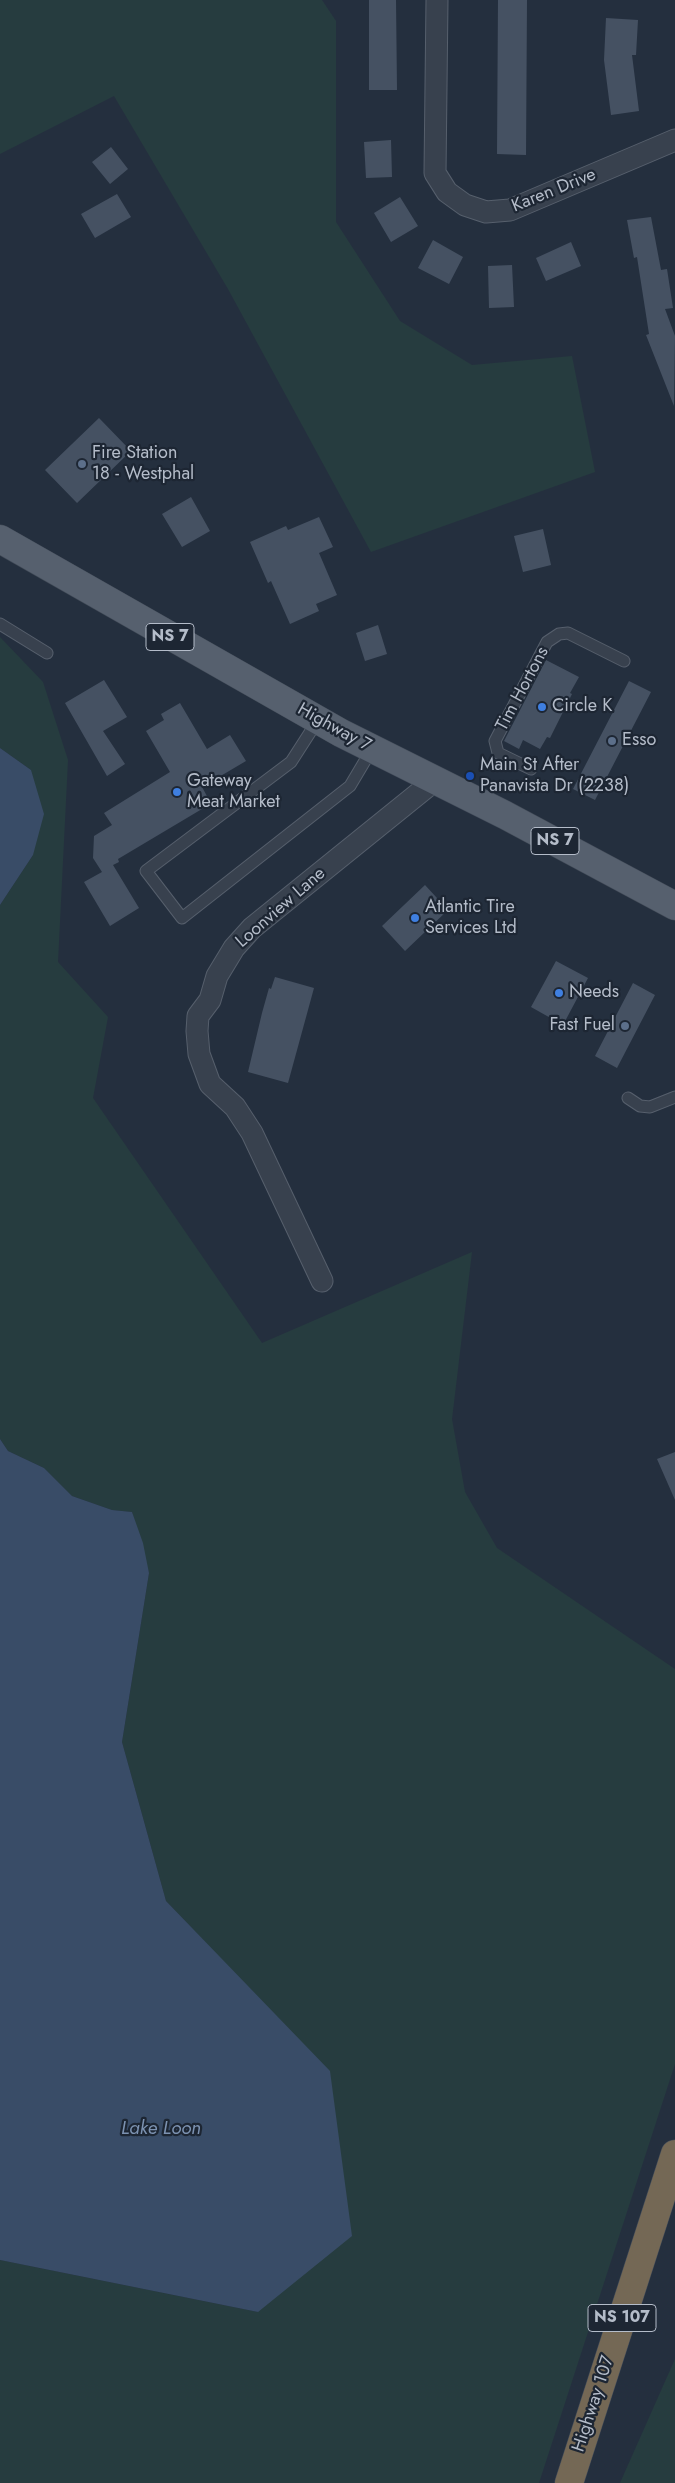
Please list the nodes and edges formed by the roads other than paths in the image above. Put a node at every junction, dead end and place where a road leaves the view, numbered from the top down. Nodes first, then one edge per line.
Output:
1 (437, 0) edge
2 (675, 140) edge
3 (0, 539) edge
4 (0, 624) edge
5 (48, 653) dead end
6 (624, 660) dead end
7 (318, 720) junction
8 (372, 749) junction
9 (531, 769) dead end
10 (434, 781) junction
11 (675, 906) edge
12 (675, 1097) edge
13 (628, 1098) dead end
14 (322, 1281) dead end
15 (675, 2154) edge
16 (569, 2483) edge

1 - 2 street, Karen Drive
3 - 7 main road, Highway 7 / NS 7
4 - 5 lane
6 - 9 lane, Tim Hortons
7 - 8 main road, Highway 7 / NS 7
7 - 8 lane
8 - 10 main road, Highway 7 / NS 7
10 - 11 main road, Highway 7 / NS 7
10 - 14 street, Loonview Lane
12 - 13 lane
15 - 16 highway, Highway 107 / NS 107

